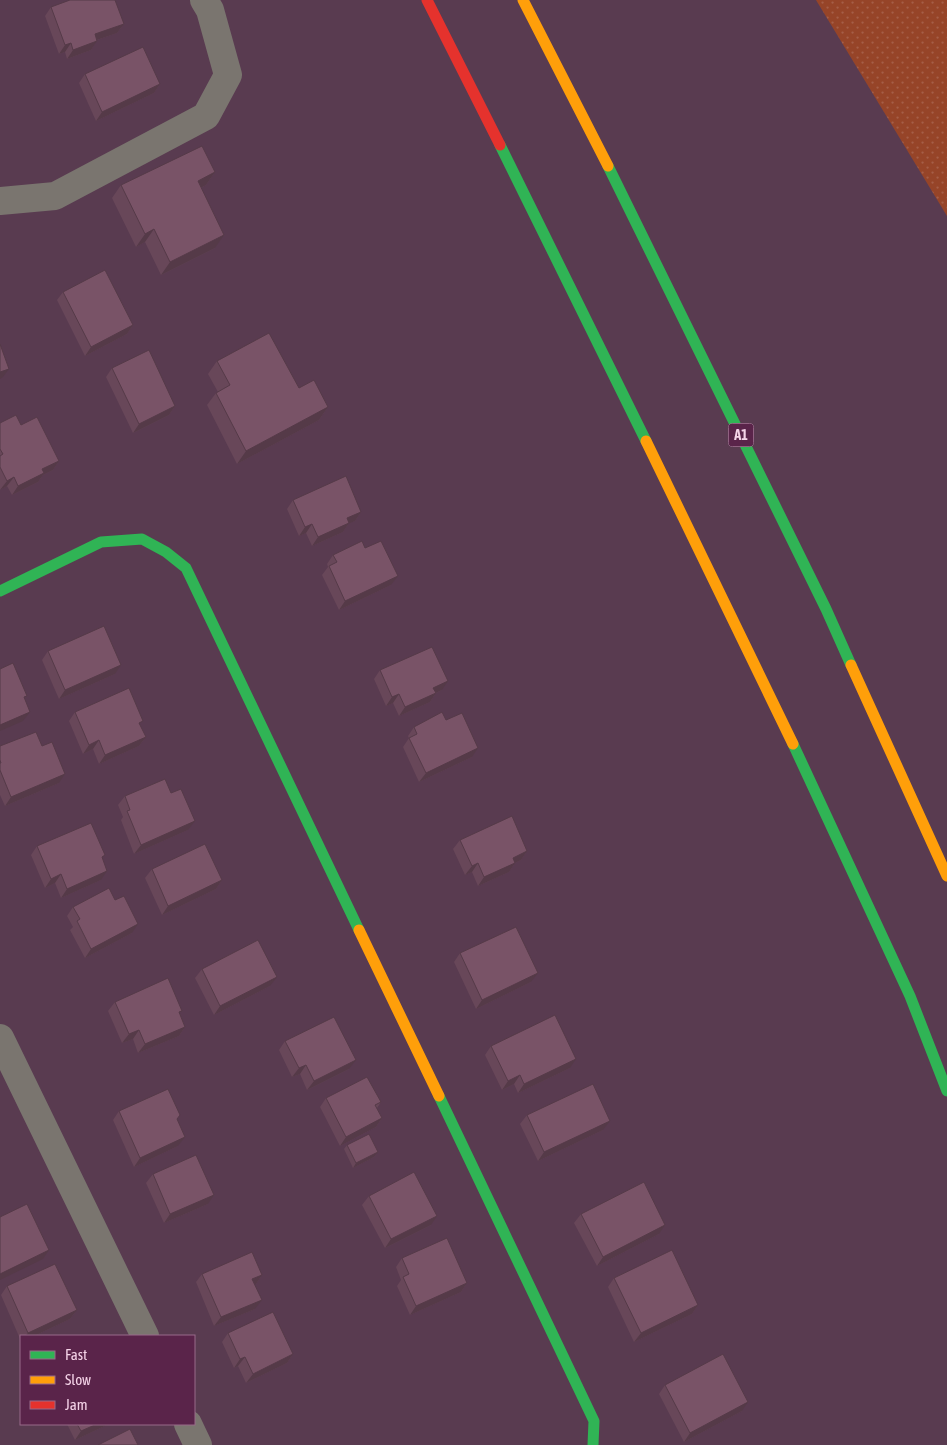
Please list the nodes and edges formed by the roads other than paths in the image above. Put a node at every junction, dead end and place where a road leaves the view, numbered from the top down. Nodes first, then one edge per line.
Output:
1 (204, 0) edge
2 (427, 0) edge
3 (523, 0) edge
4 (0, 201) edge
5 (0, 591) edge
6 (947, 876) edge
7 (0, 1038) edge
8 (947, 1091) edge
9 (145, 1335) edge
10 (188, 1425) edge
11 (198, 1445) edge
12 (593, 1445) edge

1 - 4 street
2 - 8 main road
3 - 6 main road, A1
5 - 12 main road
7 - 9 street
10 - 11 street

